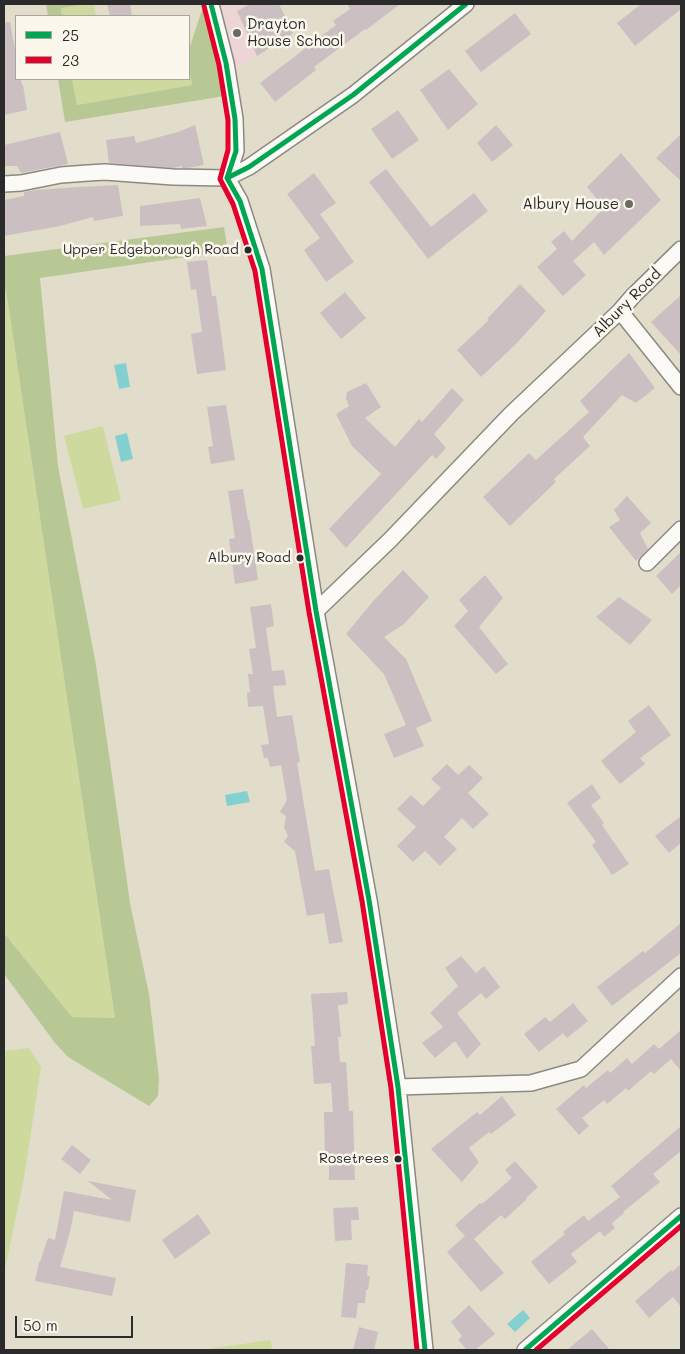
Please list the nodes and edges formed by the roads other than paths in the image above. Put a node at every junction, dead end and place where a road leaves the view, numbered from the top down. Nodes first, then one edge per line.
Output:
1 (211, 4) edge
2 (466, 4) edge
3 (227, 178) junction
4 (4, 184) edge
5 (681, 249) edge
6 (620, 311) junction
7 (681, 386) edge
8 (681, 529) edge
9 (647, 563) dead end
10 (316, 611) junction
11 (681, 976) edge
12 (398, 1087) junction
13 (681, 1216) edge
14 (425, 1350) edge
15 (525, 1350) edge

1 - 3 street
2 - 3 street
3 - 4 street
3 - 10 street
5 - 6 street, Albury Road
6 - 7 street
6 - 10 street, Albury Road
8 - 9 street
10 - 12 street
11 - 12 street
12 - 14 street
13 - 15 street

